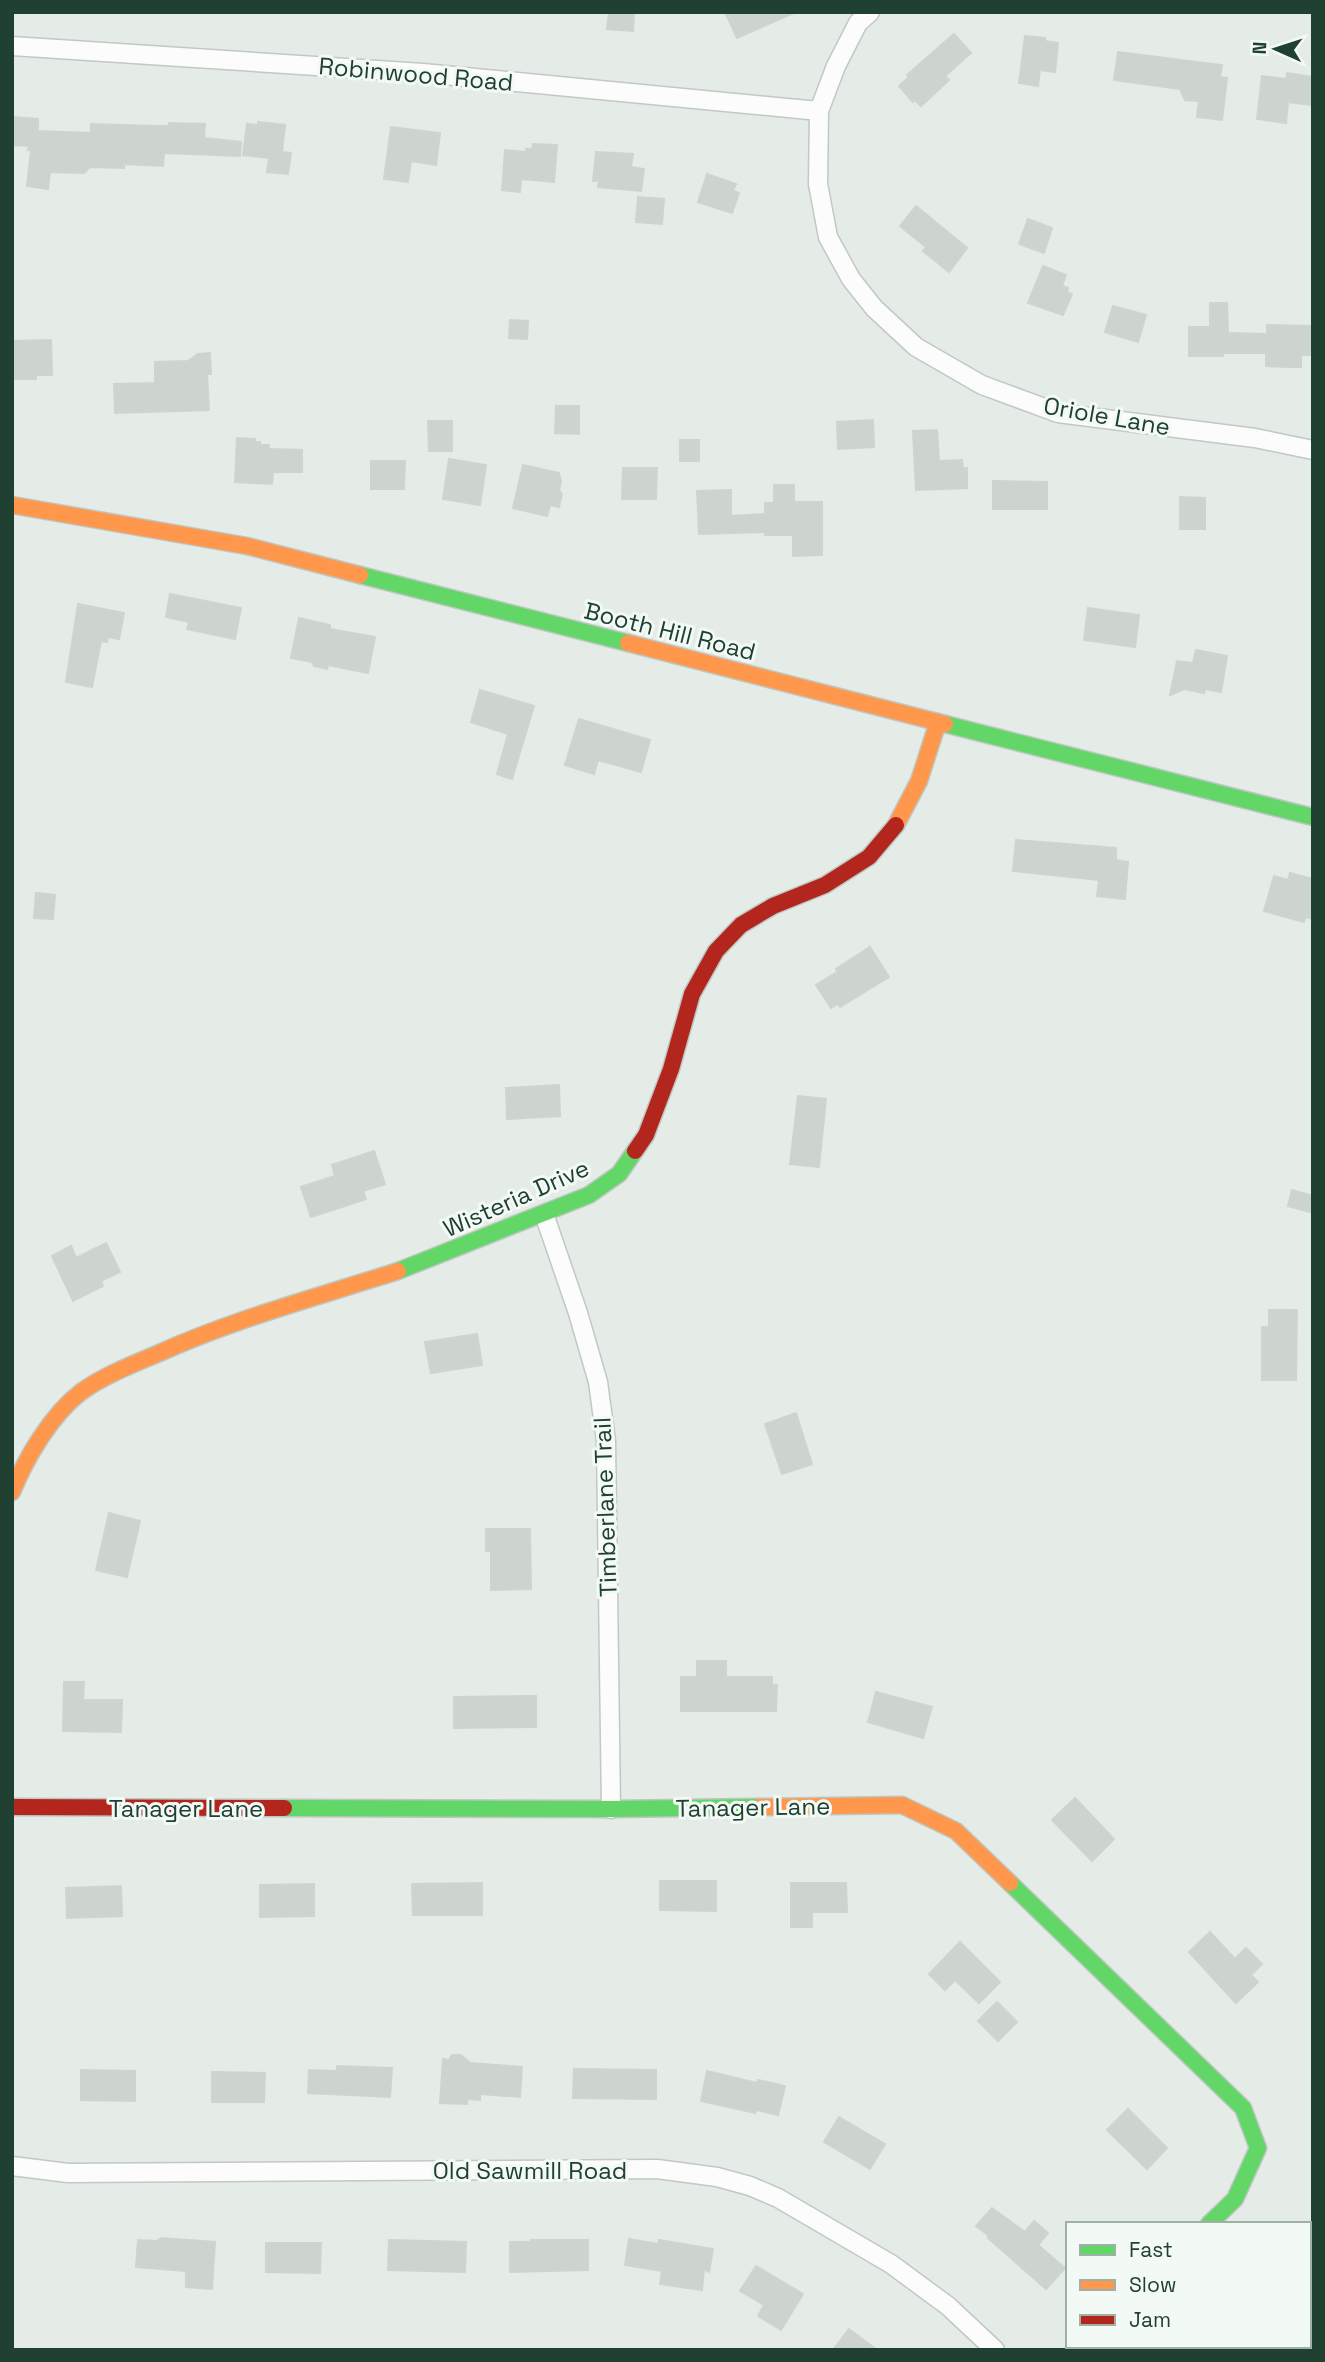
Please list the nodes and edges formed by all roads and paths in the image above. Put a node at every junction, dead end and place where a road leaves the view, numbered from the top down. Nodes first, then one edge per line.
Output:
1 (870, 12) edge
2 (12, 46) edge
3 (819, 111) junction
4 (1313, 450) edge
5 (12, 505) edge
6 (939, 722) junction
7 (1313, 817) edge
8 (544, 1214) junction
9 (12, 1492) edge
10 (12, 1807) edge
11 (611, 1809) junction
12 (12, 2166) edge
13 (1211, 2222) edge
14 (995, 2350) edge

1 - 3 street, Oriole Lane
2 - 3 street, Robinwood Road
3 - 4 street, Oriole Lane
5 - 6 street, Booth Hill Road
6 - 7 street, Booth Hill Road
6 - 8 street, Wisteria Drive
8 - 9 street, Wisteria Drive
8 - 11 street, Timberlane Trail
10 - 11 street, Tanager Lane
11 - 13 street, Tanager Lane
12 - 14 street, Old Sawmill Road

